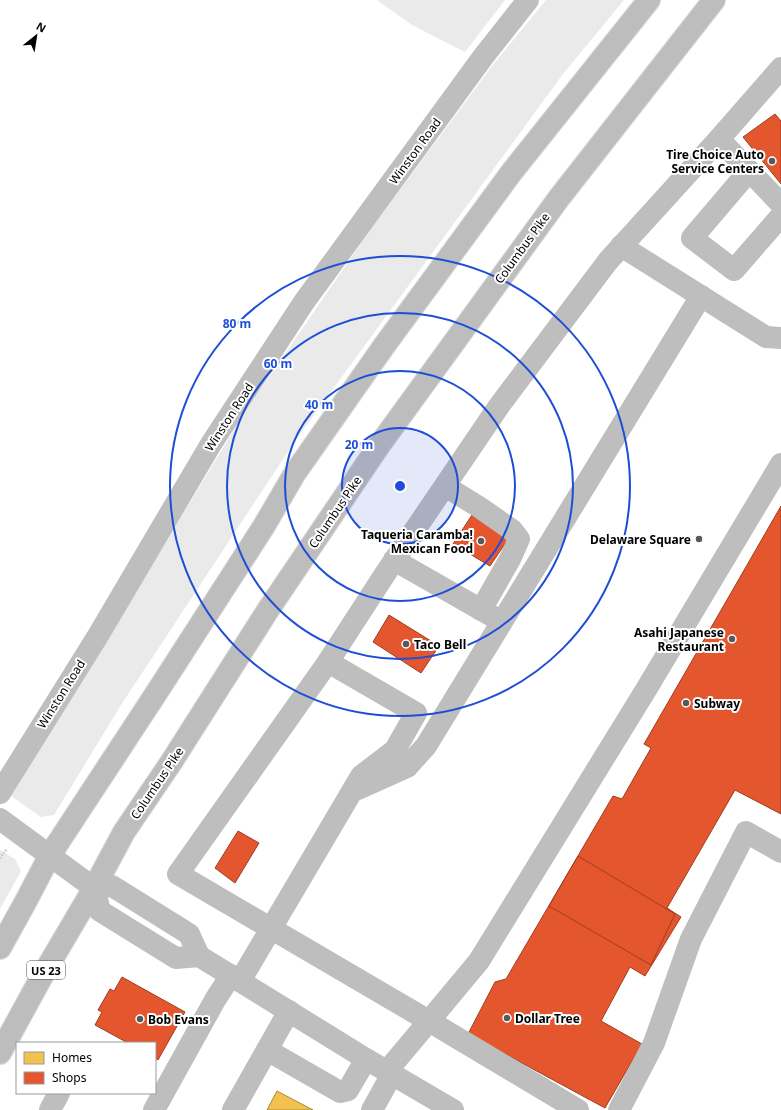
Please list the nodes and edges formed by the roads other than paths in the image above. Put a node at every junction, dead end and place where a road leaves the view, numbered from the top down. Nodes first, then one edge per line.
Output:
1 (528, 0) edge
2 (649, 0) edge
3 (714, 0) edge
4 (781, 68) edge
5 (719, 139) junction
6 (749, 171) junction
7 (781, 204) edge
8 (781, 216) edge
9 (621, 246) junction
10 (701, 296) junction
11 (781, 338) edge
12 (781, 464) edge
13 (444, 486) junction
14 (394, 560) junction
15 (481, 610) junction
16 (502, 622) junction
17 (328, 662) junction
18 (352, 792) junction
19 (0, 793) edge
20 (0, 819) edge
21 (781, 852) edge
22 (50, 855) junction
23 (94, 888) junction
24 (270, 928) junction
25 (0, 948) edge
26 (235, 978) junction
27 (289, 1011) junction
28 (429, 1021) junction
29 (267, 1050) junction
30 (0, 1053) edge
31 (366, 1059) junction
32 (389, 1072) junction
33 (154, 1101) edge
34 (443, 1107) edge
35 (233, 1110) edge
36 (372, 1110) edge
37 (578, 1110) edge
38 (619, 1110) edge

1 - 19 street, Winston Road
2 - 22 highway
3 - 23 highway, Columbus Pike / US 23
4 - 5 street
5 - 6 street
5 - 9 street
6 - 7 street
6 - 8 street
9 - 10 street
9 - 13 street
10 - 11 street
10 - 16 street
12 - 28 street
13 - 14 street
13 - 15 street
14 - 15 street
14 - 17 street
15 - 16 street
16 - 18 street
17 - 18 street
17 - 24 street
18 - 24 street
20 - 22 street
21 - 38 street
22 - 23 street
22 - 25 highway
23 - 26 street
23 - 30 highway, Columbus Pike / US 23
24 - 26 street
24 - 28 street
26 - 27 street
26 - 33 street
27 - 29 street
27 - 31 street
28 - 32 street
28 - 37 street
29 - 31 street
29 - 35 street
31 - 32 street
32 - 34 street
32 - 36 street

